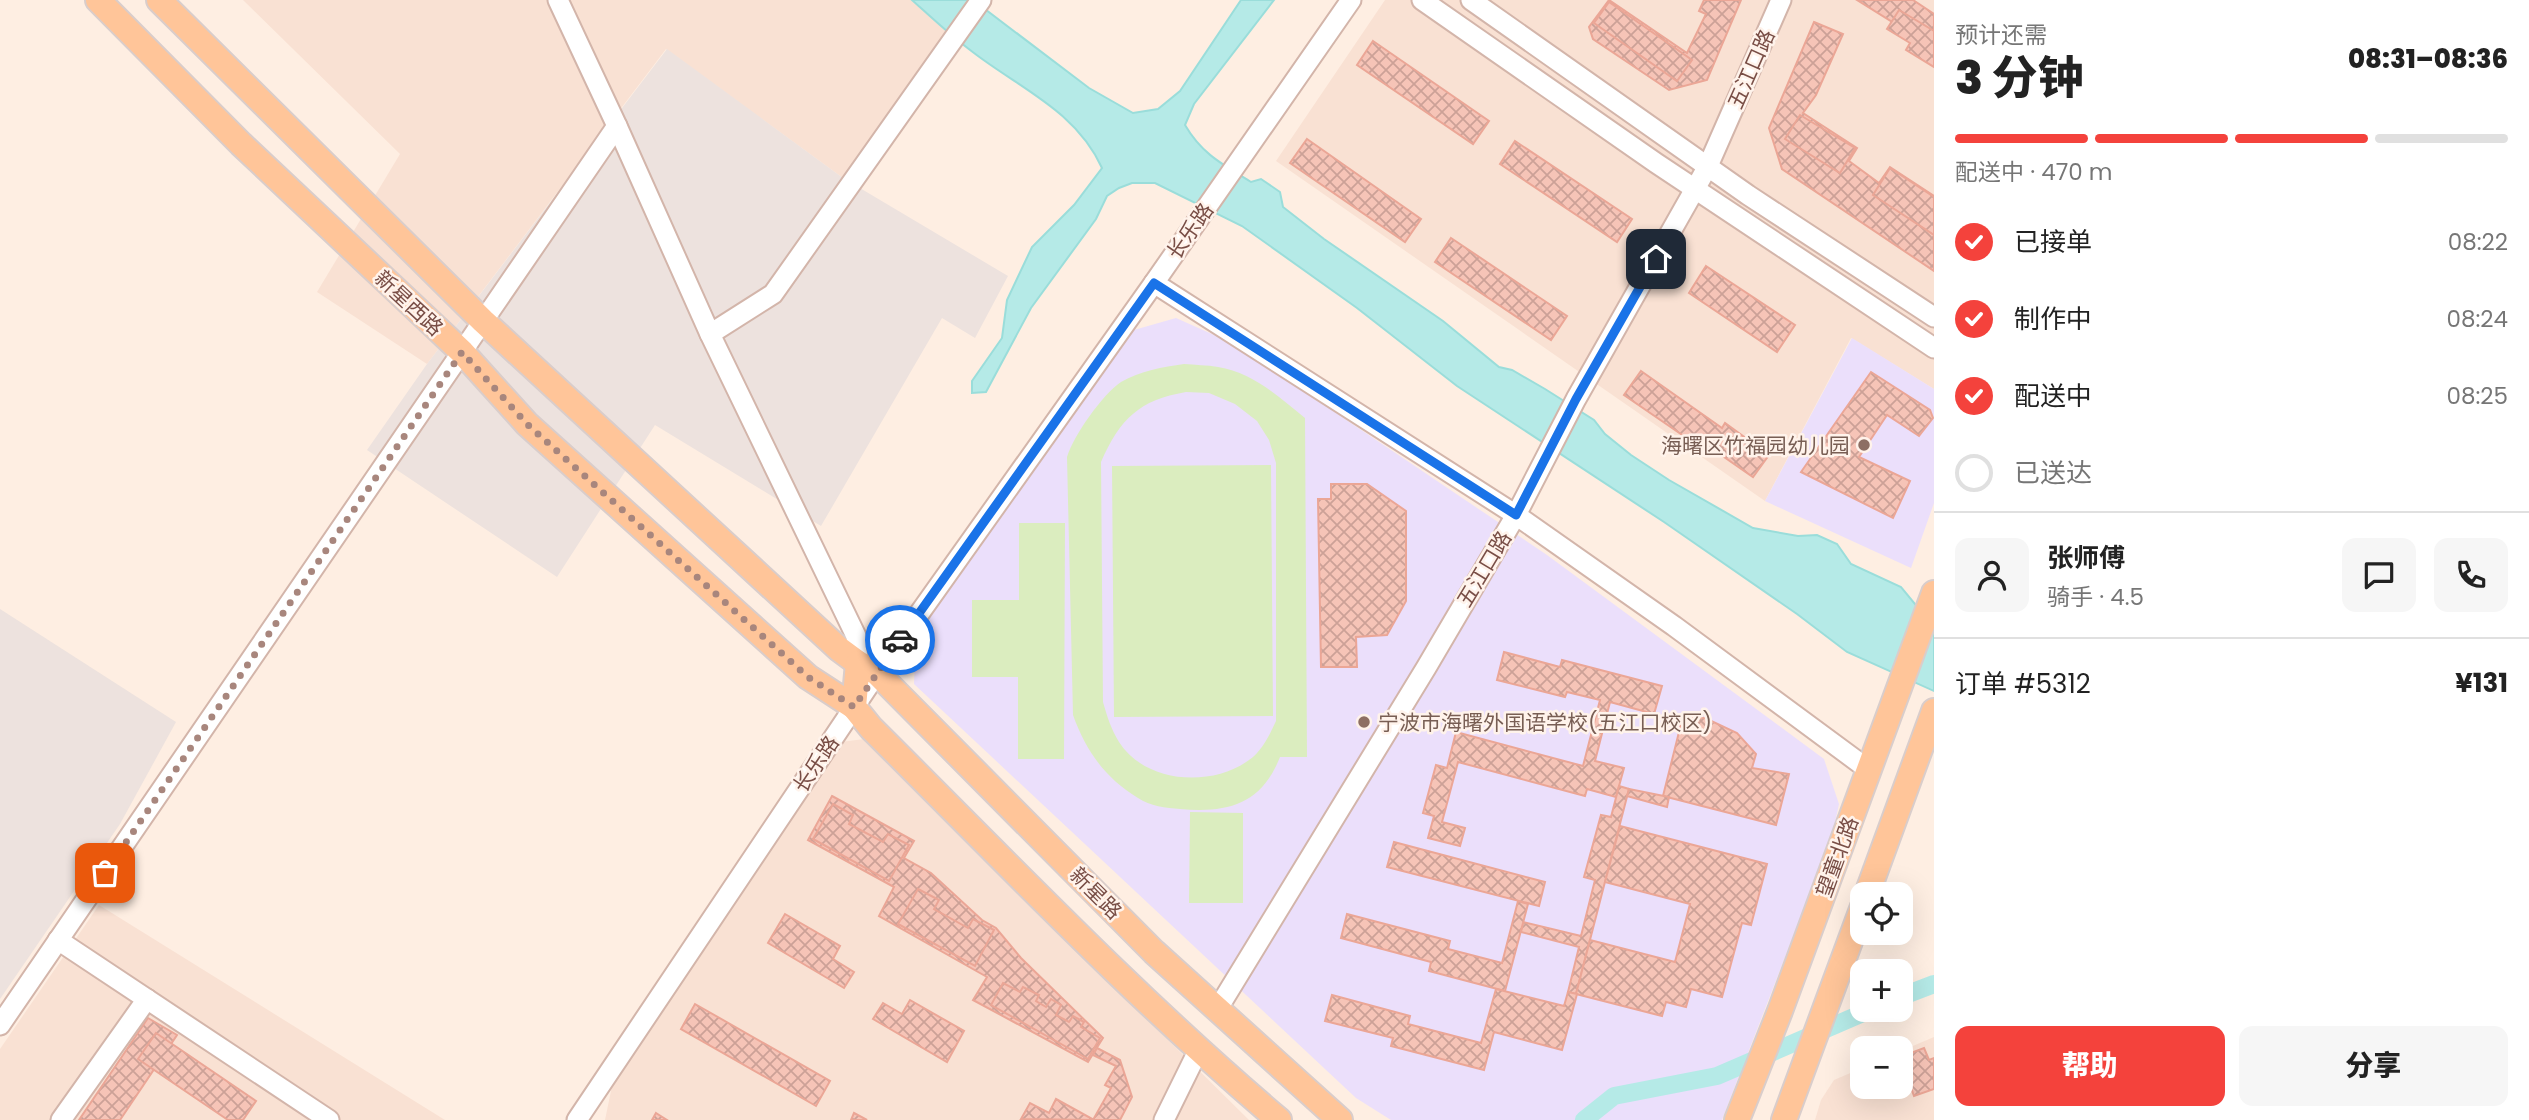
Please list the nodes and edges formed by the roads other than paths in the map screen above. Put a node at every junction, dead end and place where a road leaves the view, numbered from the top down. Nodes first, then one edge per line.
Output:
1 (98, 0) edge
2 (159, 0) edge
3 (558, 0) edge
4 (1351, 0) edge
5 (1422, 0) edge
6 (1471, 0) edge
7 (1781, 0) edge
8 (979, 2) edge
9 (617, 126) junction
10 (1708, 166) junction
11 (1695, 189) junction
12 (1154, 283) junction
13 (1934, 317) edge
14 (484, 321) junction
15 (709, 334) junction
16 (1934, 348) edge
17 (462, 352) junction
18 (1516, 515) junction
19 (1934, 593) edge
20 (867, 668) junction
21 (854, 707) junction
22 (1934, 711) edge
23 (1869, 770) junction
24 (1871, 882) edge
25 (58, 940) junction
26 (1850, 942) edge
27 (147, 999) junction
28 (1217, 1010) junction
29 (0, 1025) edge
30 (1199, 1049) junction
31 (1740, 1111) edge
32 (61, 1120) edge
33 (329, 1120) edge
34 (577, 1120) edge
35 (1164, 1120) edge
36 (1279, 1120) edge
37 (1340, 1120) edge
38 (1784, 1120) edge

1 - 17 main road, 新星西路
2 - 14 main road, 新星西路
3 - 9 street
4 - 12 street, 长乐路
5 - 11 street
6 - 10 street
7 - 10 street, 五江口路
8 - 15 street
9 - 14 street
9 - 15 street
10 - 11 street, 五江口路
10 - 13 street
11 - 16 street
11 - 18 street, 五江口路
12 - 18 street
12 - 20 street, 长乐路
14 - 17 street
14 - 20 main road, 新星西路
15 - 20 street
17 - 21 main road, 新星西路
17 - 25 street
18 - 23 street
18 - 28 street, 五江口路
19 - 23 main road, 望童北路
20 - 21 main road
20 - 28 main road, 新星路
21 - 30 main road, 新星西路
21 - 34 street, 长乐路
22 - 24 main road, 望童北路
23 - 31 main road, 望童北路
25 - 27 street
25 - 29 street
26 - 38 main road, 望童北路
27 - 32 street
27 - 33 street
28 - 37 main road, 新星路
30 - 35 street
30 - 36 main road, 新星西路

